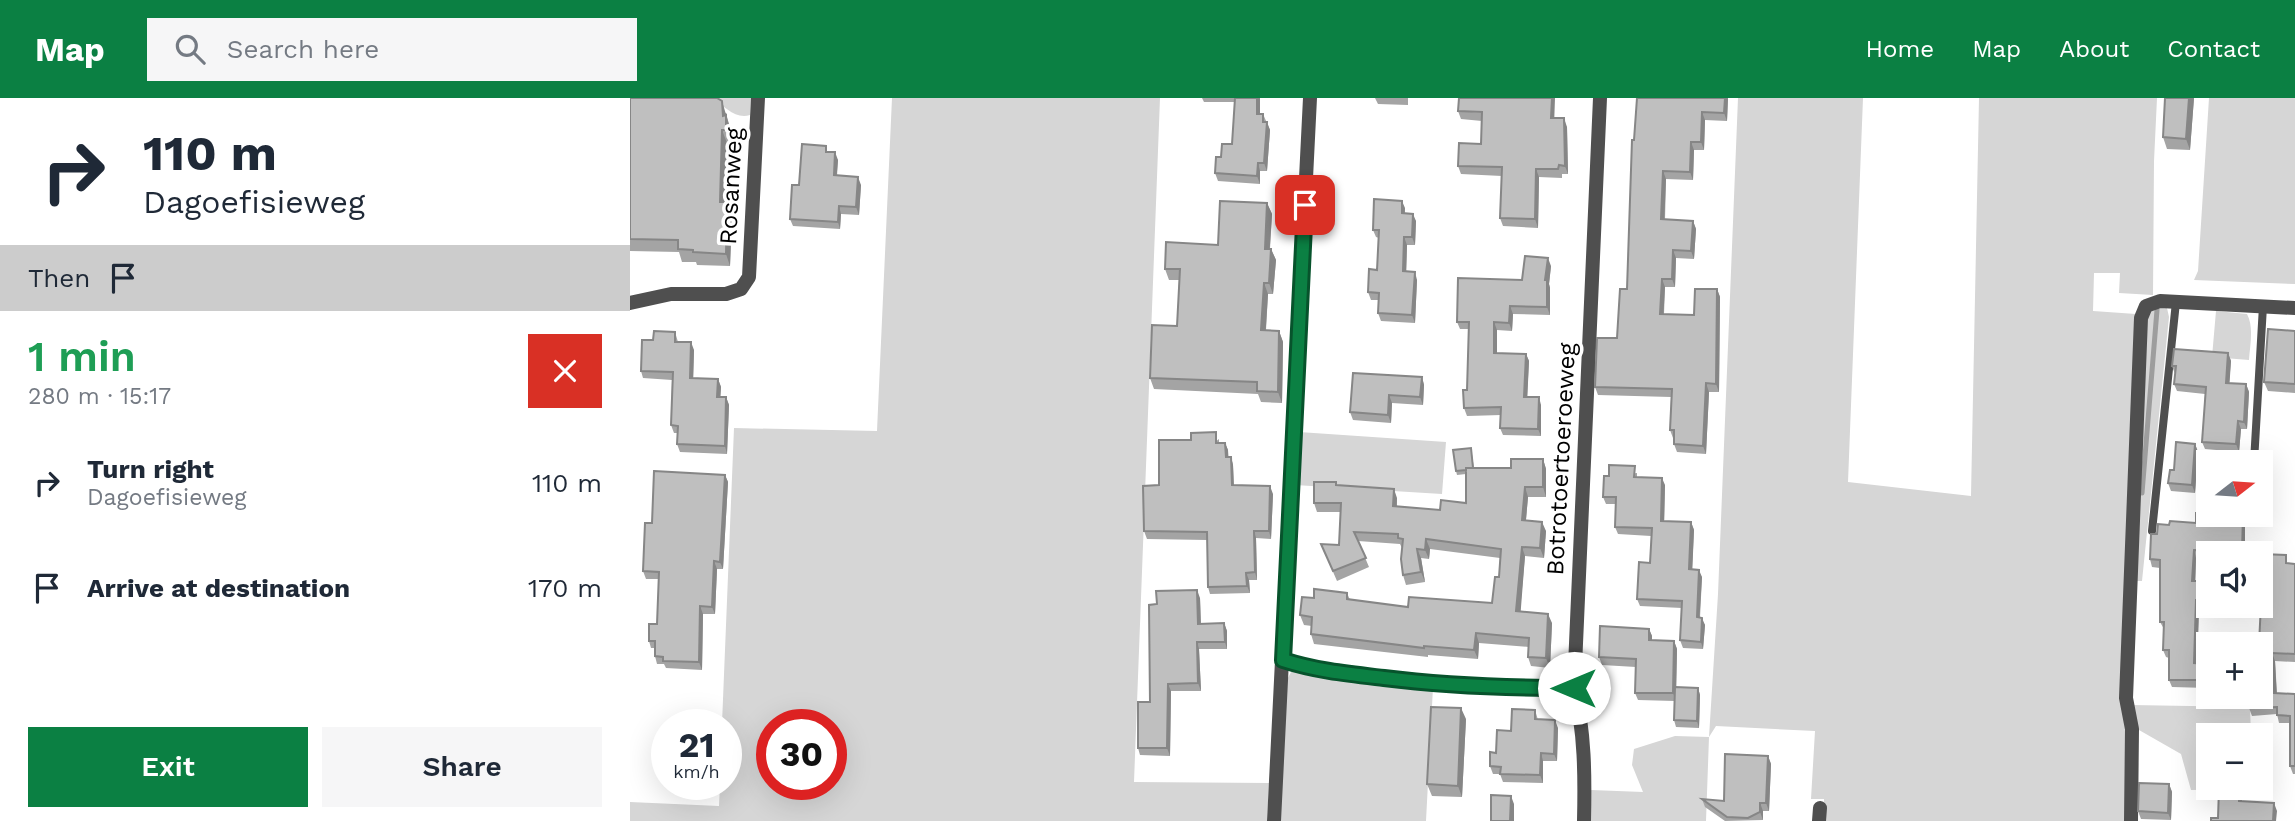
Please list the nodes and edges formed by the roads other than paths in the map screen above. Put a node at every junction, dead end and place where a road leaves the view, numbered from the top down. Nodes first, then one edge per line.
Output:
1 (758, 98) edge
2 (1310, 98) edge
3 (1600, 98) edge
4 (2176, 302) junction
5 (630, 303) edge
6 (2263, 306) junction
7 (2295, 308) edge
8 (2255, 450) edge
9 (2152, 531) edge
10 (1283, 660) junction
11 (1574, 688) junction
12 (1274, 821) edge
13 (1584, 821) edge
14 (2131, 821) edge

1 - 5 street, Rosanweg
2 - 10 street
3 - 11 street, Botrotoertoeroeweg
4 - 6 street
4 - 9 lane
4 - 14 street
6 - 7 street
6 - 8 lane
10 - 11 street
10 - 12 street
11 - 13 street, Botrotoertoeroeweg

